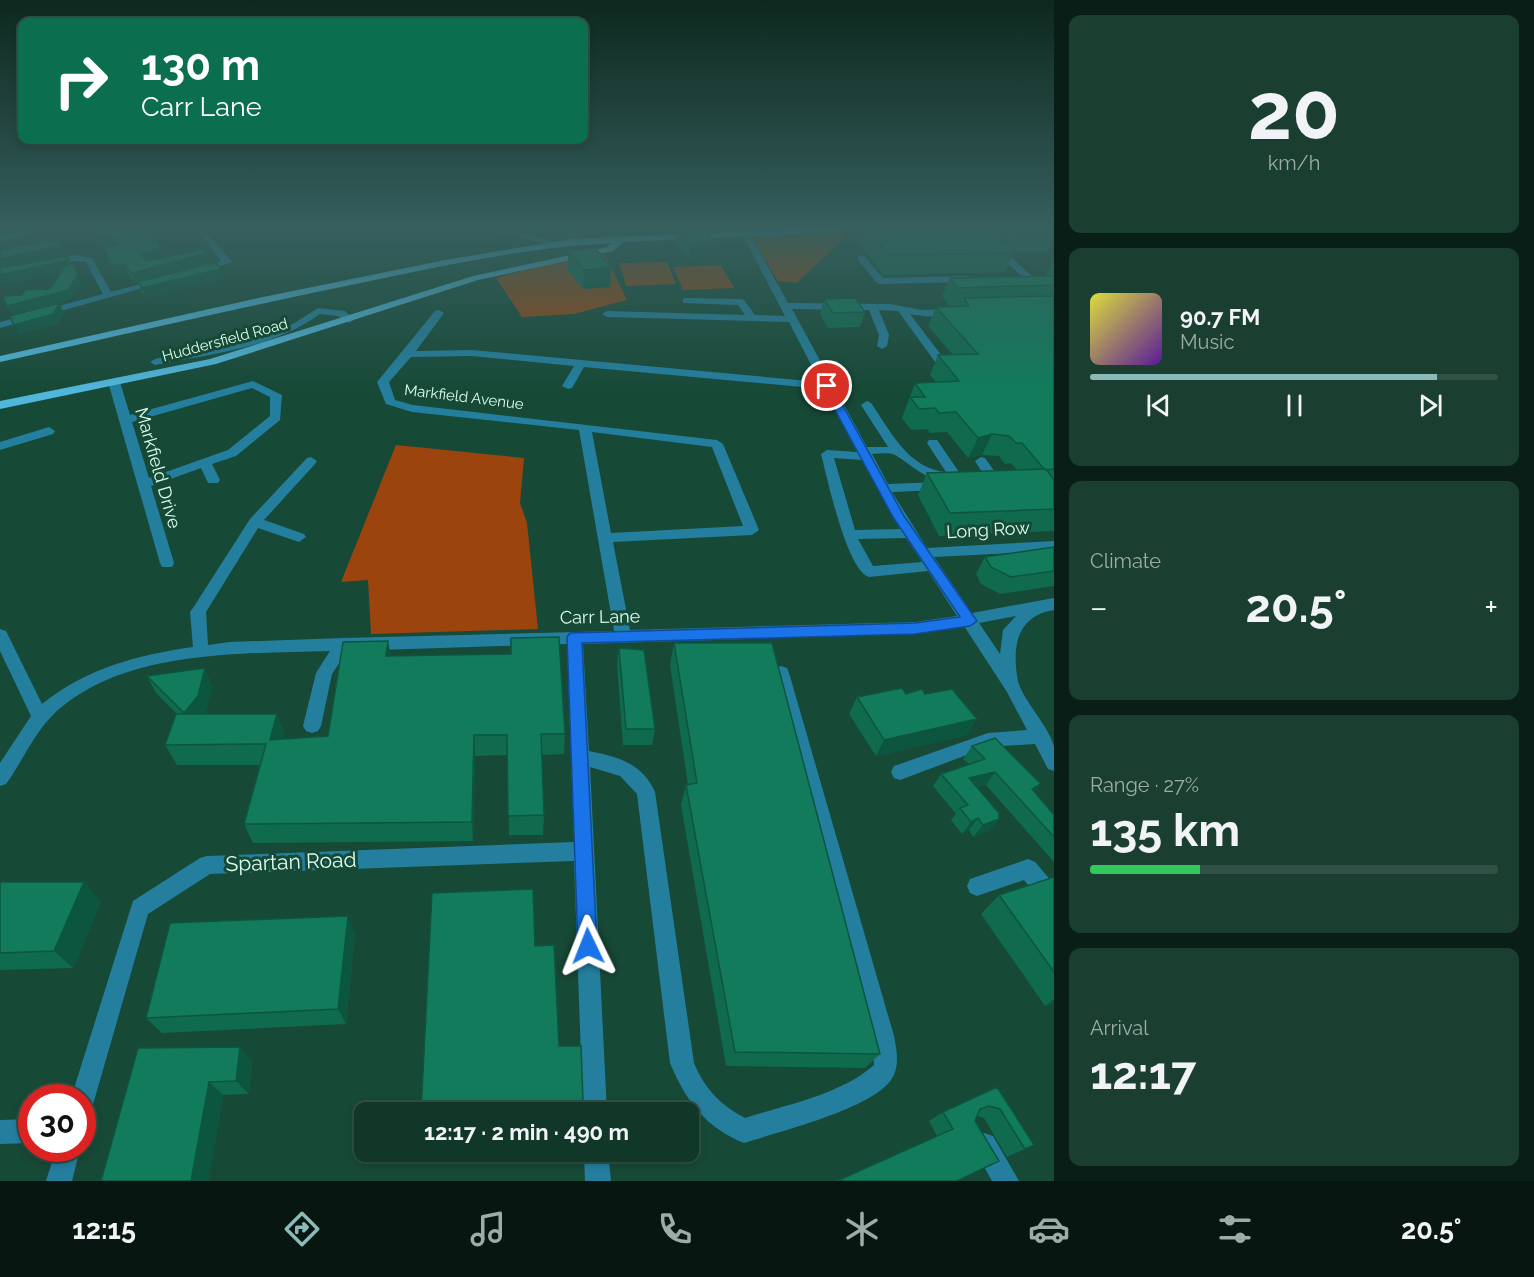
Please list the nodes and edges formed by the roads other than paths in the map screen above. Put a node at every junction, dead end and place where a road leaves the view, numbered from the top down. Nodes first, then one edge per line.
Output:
1 (101, 282) edge
2 (159, 282) edge
3 (353, 282) edge
4 (464, 282) edge
5 (771, 282) edge
6 (1032, 282) edge
7 (1054, 289) edge
8 (108, 295) junction
9 (686, 301) dead end
10 (873, 307) junction
11 (901, 309) junction
12 (787, 312) junction
13 (966, 312) edge
14 (439, 313) dead end
15 (607, 314) dead end
16 (752, 318) junction
17 (349, 320) junction
18 (0, 325) edge
19 (882, 346) dead end
20 (408, 354) junction
21 (0, 359) edge
22 (155, 362) dead end
23 (581, 363) junction
24 (945, 368) edge
25 (114, 382) junction
26 (568, 386) dead end
27 (827, 386) junction
28 (0, 405) edge
29 (867, 405) dead end
30 (125, 420) junction
31 (585, 427) junction
32 (49, 431) dead end
33 (933, 442) dead end
34 (0, 446) edge
35 (896, 450) junction
36 (864, 454) junction
37 (311, 461) dead end
38 (981, 461) dead end
39 (205, 462) junction
40 (213, 480) dead end
41 (144, 484) junction
42 (883, 488) junction
43 (255, 522) junction
44 (909, 533) junction
45 (849, 535) junction
46 (299, 537) dead end
47 (605, 538) junction
48 (1054, 546) edge
49 (923, 553) junction
50 (167, 563) dead end
51 (932, 566) junction
52 (1054, 604) edge
53 (1037, 606) junction
54 (970, 621) junction
55 (0, 635) edge
56 (622, 636) junction
57 (575, 637) junction
58 (343, 644) junction
59 (201, 652) junction
60 (781, 673) edge
61 (1013, 687) junction
62 (41, 718) junction
63 (312, 726) dead end
64 (1040, 736) junction
65 (580, 757) junction
66 (1054, 763) edge
67 (900, 772) dead end
68 (0, 778) edge
69 (584, 851) junction
70 (977, 886) dead end
71 (1054, 900) edge
72 (87, 1084) edge
73 (595, 1102) edge
74 (974, 1129) edge
75 (18, 1131) edge
76 (0, 1132) edge
77 (64, 1162) edge
78 (597, 1162) edge
79 (59, 1181) edge
80 (598, 1181) edge
81 (1006, 1181) edge

1 - 8 street
2 - 8 street
3 - 21 main road
4 - 17 main road, Huddersfield Road
5 - 12 street
6 - 7 street
8 - 18 street
9 - 16 street
10 - 11 street
10 - 12 street
10 - 19 street
11 - 13 street
11 - 24 street
12 - 16 street
12 - 27 street
14 - 20 street
15 - 16 street
17 - 22 street
17 - 25 main road, Huddersfield Road
20 - 23 street, Markfield Avenue
20 - 31 street, Markfield Avenue
23 - 26 street
23 - 27 street, Markfield Avenue
25 - 28 main road, Huddersfield Road
25 - 30 street, Markfield Drive
27 - 36 street
29 - 35 street
30 - 39 street
30 - 41 street, Markfield Drive
31 - 47 street
31 - 47 street
32 - 34 street
33 - 35 street
35 - 36 street
36 - 42 street
36 - 45 street
37 - 43 street
38 - 42 street
39 - 40 street
39 - 41 street
41 - 50 street, Markfield Drive
42 - 44 street
43 - 46 street
43 - 59 street
44 - 45 street
44 - 49 street
45 - 51 street
47 - 56 street
48 - 49 street, Long Row
49 - 51 street
51 - 54 street
52 - 53 street, Carr Lane
53 - 54 street, Carr Lane
53 - 61 street
54 - 56 street, Carr Lane
54 - 61 street
55 - 62 street
56 - 57 street, Carr Lane
57 - 58 street, Carr Lane
57 - 65 street
58 - 59 street, Carr Lane
58 - 63 street
59 - 62 street, Carr Lane
60 - 65 street
61 - 64 street
62 - 68 street, Carr Lane
64 - 66 street
64 - 67 street
65 - 69 street
69 - 72 street, Spartan Road
69 - 73 street
70 - 71 street
74 - 81 street
75 - 76 street
77 - 79 street
78 - 80 street

